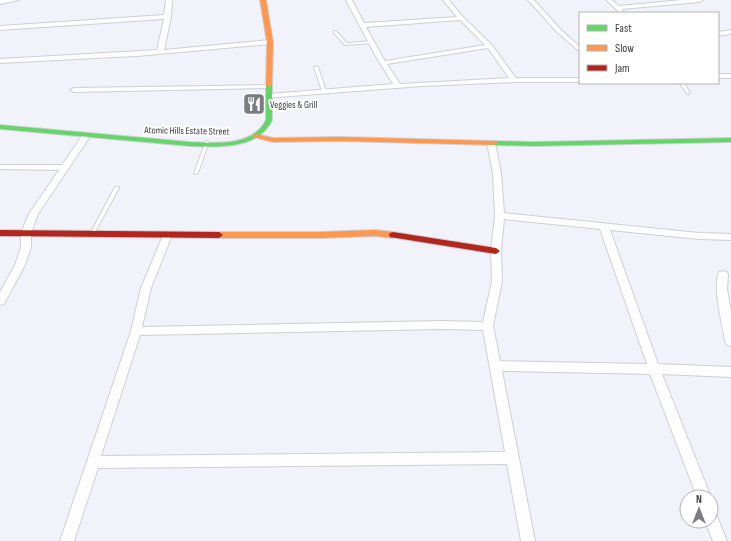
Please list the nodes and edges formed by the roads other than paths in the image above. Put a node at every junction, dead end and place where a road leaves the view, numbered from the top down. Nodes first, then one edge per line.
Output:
1 (16, 0) edge
2 (169, 0) edge
3 (263, 0) edge
4 (349, 0) edge
5 (446, 0) edge
6 (532, 0) edge
7 (608, 0) edge
8 (700, 0) edge
9 (0, 2) edge
10 (617, 8) junction
11 (622, 12) edge
12 (168, 17) junction
13 (461, 18) junction
14 (362, 25) junction
15 (0, 28) edge
16 (335, 32) dead end
17 (731, 32) edge
18 (719, 34) edge
19 (270, 42) junction
20 (372, 42) junction
21 (490, 46) junction
22 (579, 49) edge
23 (160, 52) junction
24 (0, 61) edge
25 (384, 63) junction
26 (316, 67) dead end
27 (719, 76) edge
28 (731, 76) edge
29 (514, 80) junction
30 (579, 80) edge
31 (683, 84) edge
32 (398, 86) junction
33 (74, 90) dead end
34 (270, 92) junction
35 (324, 92) junction
36 (688, 93) dead end
37 (0, 127) edge
38 (87, 135) junction
39 (256, 136) junction
40 (731, 140) edge
41 (207, 142) junction
42 (491, 143) junction
43 (0, 167) edge
44 (64, 168) junction
45 (196, 173) dead end
46 (117, 188) dead end
47 (500, 216) junction
48 (604, 226) junction
49 (0, 232) edge
50 (26, 233) junction
51 (92, 234) junction
52 (167, 235) junction
53 (731, 237) edge
54 (496, 251) junction
55 (723, 275) dead end
56 (0, 301) edge
57 (728, 314) edge
58 (488, 326) junction
59 (136, 331) junction
60 (731, 342) edge
61 (496, 366) junction
62 (654, 369) junction
63 (731, 372) edge
64 (512, 458) junction
65 (93, 462) junction
66 (701, 489) edge
67 (715, 529) edge
68 (67, 541) edge
69 (528, 541) edge
70 (720, 541) edge

1 - 9 street
2 - 12 street
3 - 19 street
4 - 14 street
5 - 13 street
6 - 22 street
7 - 10 street
8 - 10 street
10 - 11 street
12 - 15 street
12 - 23 street
13 - 14 street
13 - 21 street
14 - 20 street
16 - 20 lane
17 - 18 street
19 - 23 street
19 - 34 street
20 - 25 street
21 - 25 street
21 - 29 street
23 - 24 street
25 - 32 street
26 - 35 lane
27 - 28 street
29 - 30 street
29 - 32 street
31 - 36 lane
32 - 35 street
33 - 34 street
34 - 35 street
34 - 39 street
37 - 38 street, Atomic Hills Estate Street
38 - 41 street, Atomic Hills Estate Street
38 - 44 street
39 - 41 street, Atomic Hills Estate Street
39 - 42 street
40 - 42 street
41 - 45 lane
42 - 47 street
43 - 44 street
44 - 50 street
46 - 51 lane
47 - 48 street
47 - 54 street
48 - 53 street
48 - 62 street
49 - 50 street
50 - 51 street
50 - 56 street
51 - 52 street
52 - 54 street
52 - 59 street
54 - 58 street
55 - 57 street
57 - 60 street
58 - 59 street
58 - 61 street
59 - 65 street
61 - 62 street
61 - 64 street
62 - 63 street
62 - 66 street
64 - 65 street
64 - 69 street
65 - 68 street
67 - 70 street

